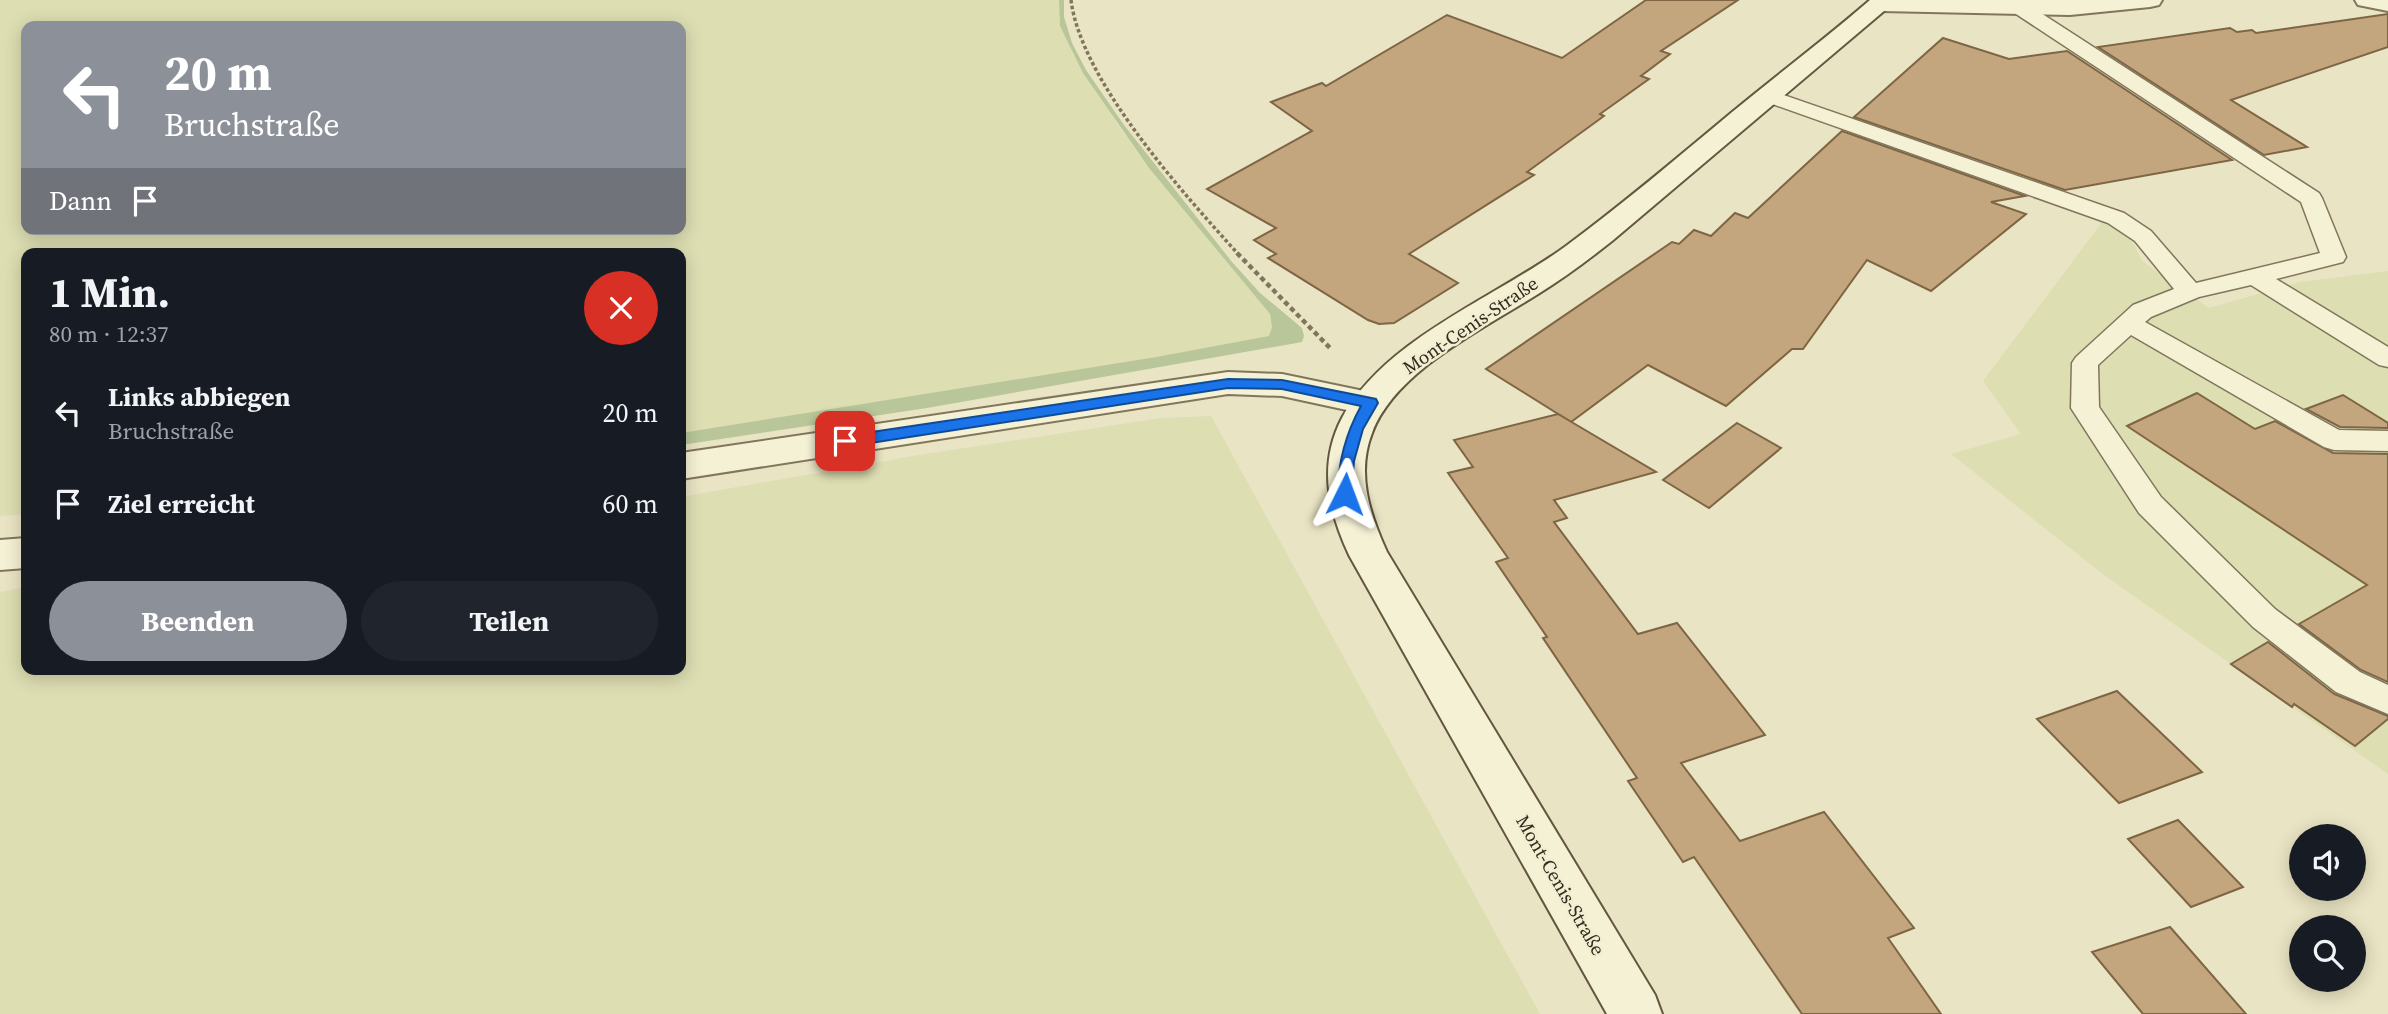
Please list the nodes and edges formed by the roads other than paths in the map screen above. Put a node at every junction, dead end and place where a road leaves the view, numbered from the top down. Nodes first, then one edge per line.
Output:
1 (2150, 0) edge
2 (2367, 0) edge
3 (1883, 2) edge
4 (2388, 4) edge
5 (2020, 8) junction
6 (1768, 96) junction
7 (2254, 276) junction
8 (2190, 292) junction
9 (2128, 323) junction
10 (2388, 359) edge
11 (1370, 403) junction
12 (2388, 441) edge
13 (686, 465) edge
14 (21, 553) edge
15 (0, 555) edge
16 (2388, 700) edge
17 (1636, 1014) edge

1 - 5 main road
2 - 4 main road
3 - 5 main road
3 - 6 main road, Mont-Cenis-Straße
5 - 7 lane
6 - 8 lane
6 - 11 main road, Mont-Cenis-Straße
7 - 8 lane
7 - 10 lane
8 - 9 lane
9 - 12 lane
9 - 16 lane
11 - 13 main road
11 - 17 main road, Mont-Cenis-Straße
14 - 15 main road

